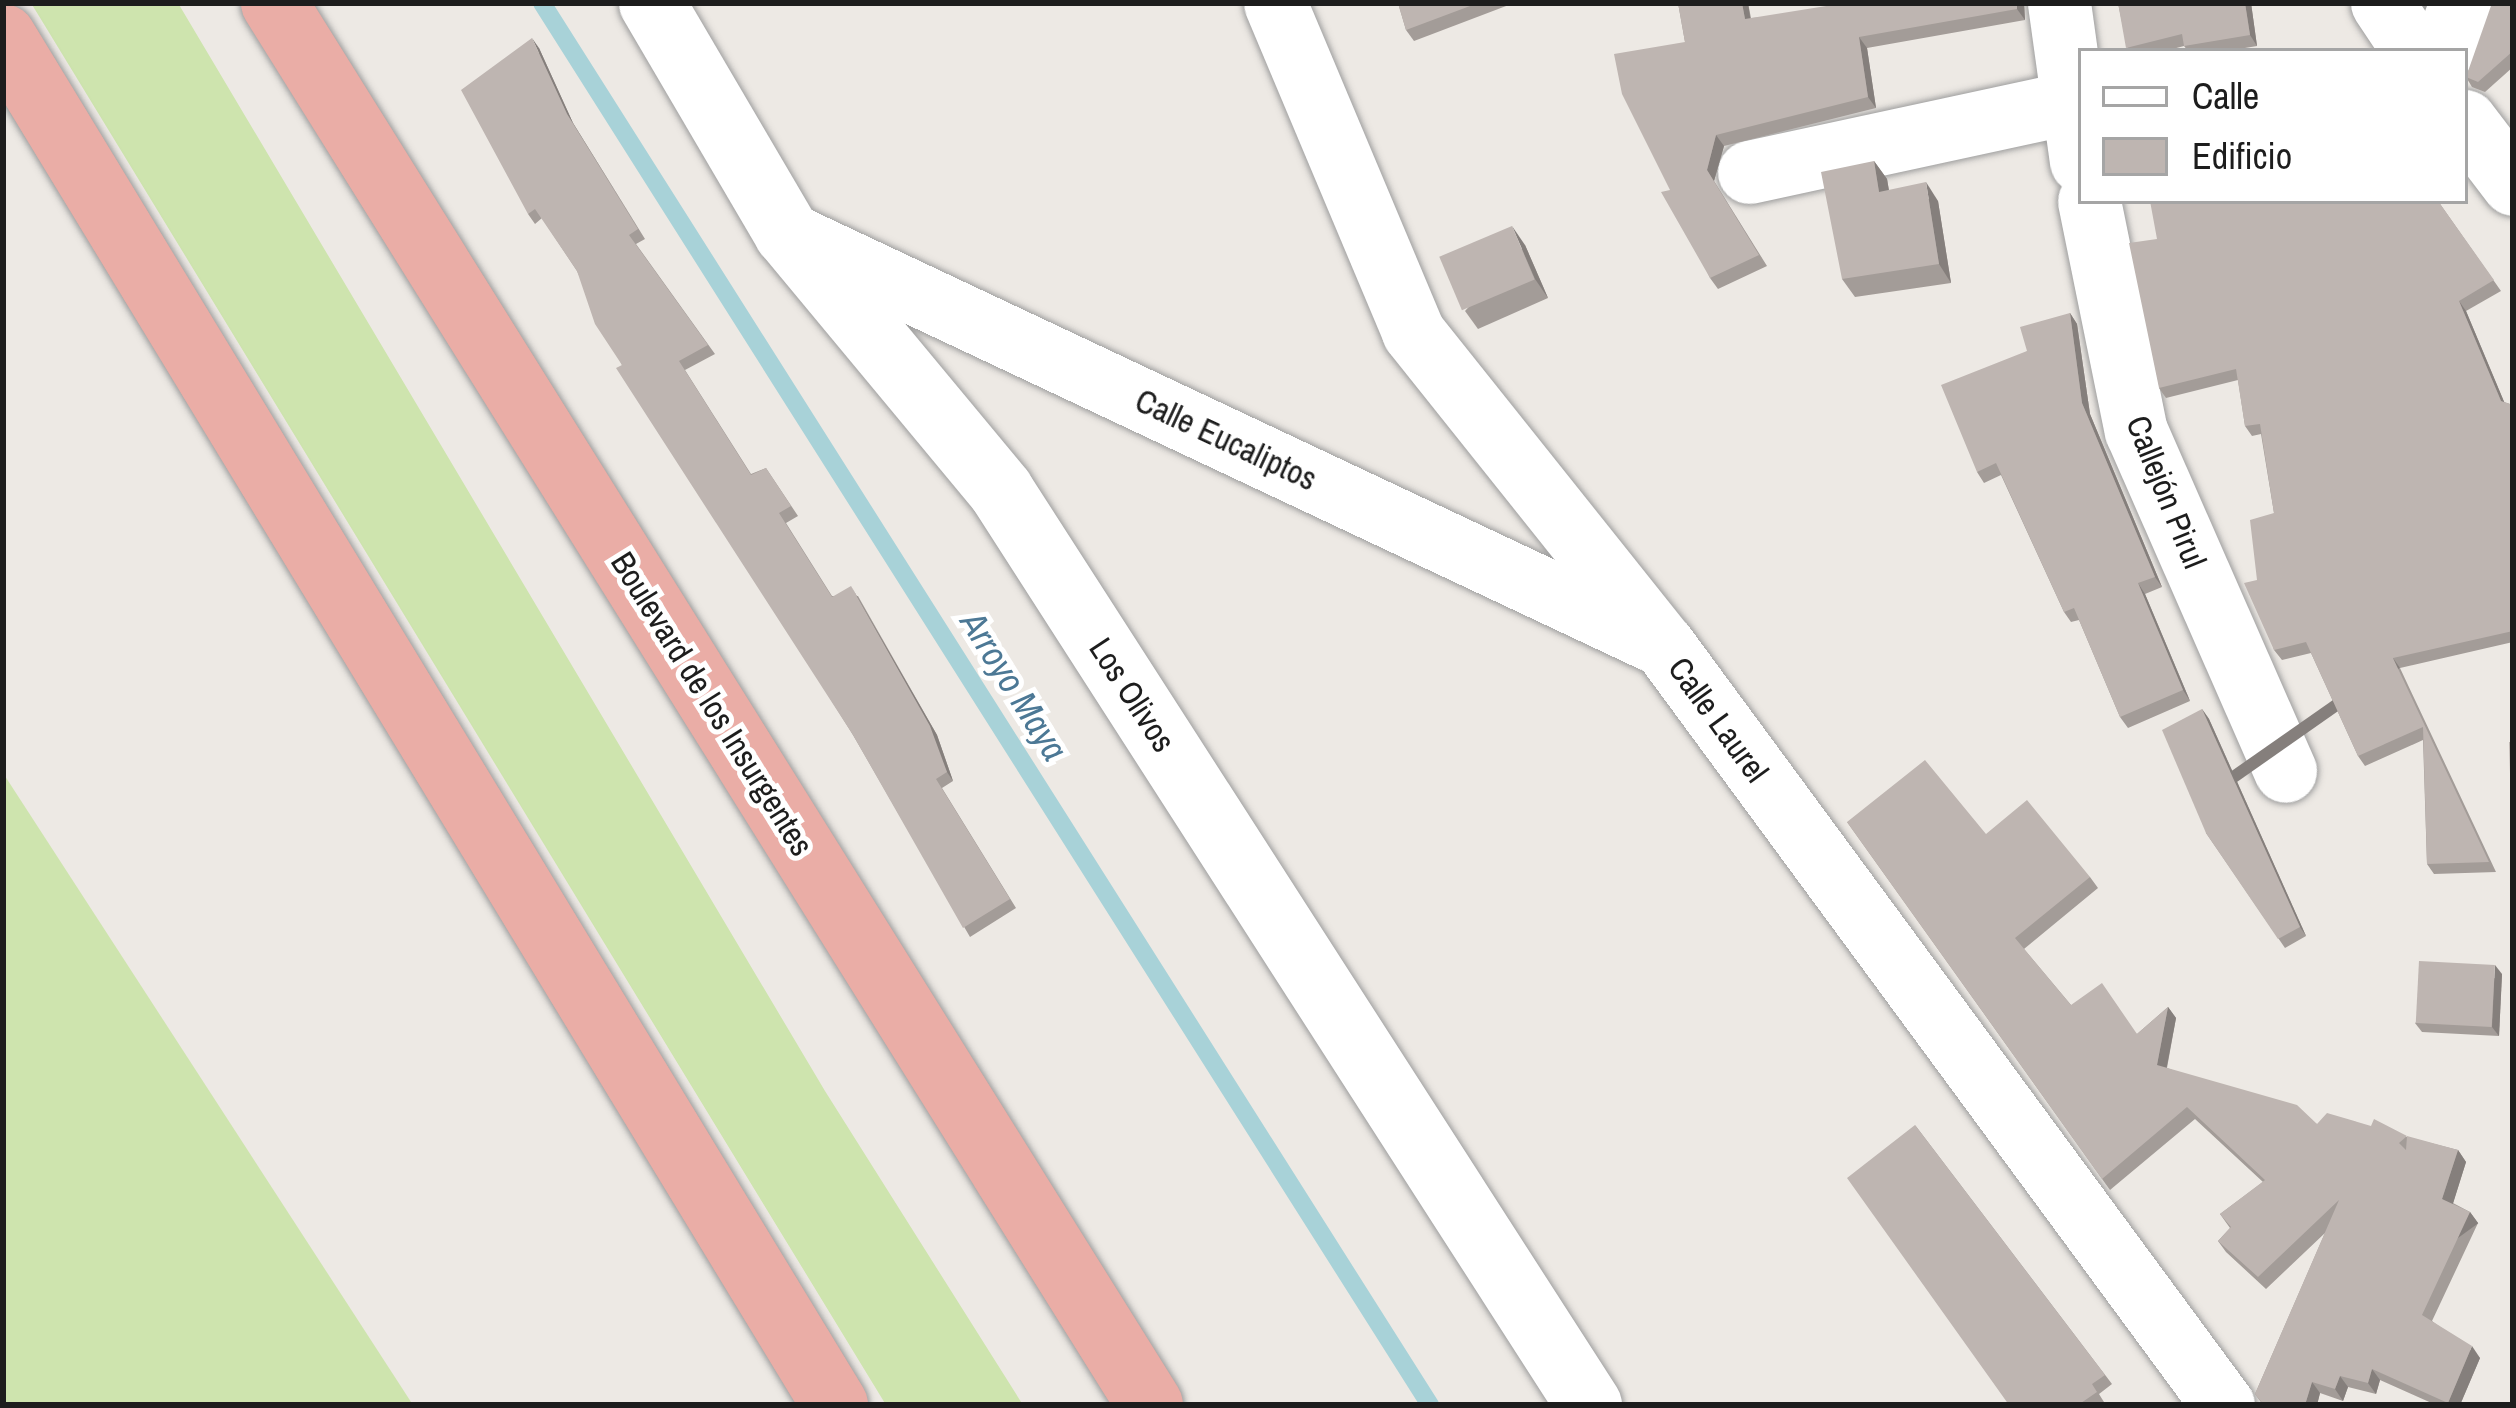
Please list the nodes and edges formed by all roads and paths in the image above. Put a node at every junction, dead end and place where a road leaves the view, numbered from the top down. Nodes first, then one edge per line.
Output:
1 (274, 3) edge
2 (652, 3) edge
3 (1275, 3) edge
4 (2059, 3) edge
5 (2382, 3) edge
6 (2462, 3) edge
7 (3, 37) edge
8 (2412, 48) edge
9 (2444, 48) edge
10 (2468, 125) edge
11 (2075, 132) edge
12 (1749, 172) dead end
13 (2513, 184) edge
14 (2090, 204) edge
15 (788, 233) junction
16 (1664, 646) junction
17 (2285, 771) dead end
18 (835, 1405) edge
19 (1150, 1405) edge
20 (1589, 1405) edge
21 (2223, 1405) edge

1 - 19 highway, Boulevard de los Insurgentes
2 - 15 street, Los Olivos
3 - 16 street, Calle Laurel
4 - 11 street
5 - 8 street
6 - 9 street
7 - 18 highway
10 - 13 street
11 - 12 street
14 - 17 street, Callejón Pirul
15 - 16 street, Calle Eucaliptos
15 - 20 street, Los Olivos
16 - 21 street, Calle Laurel

